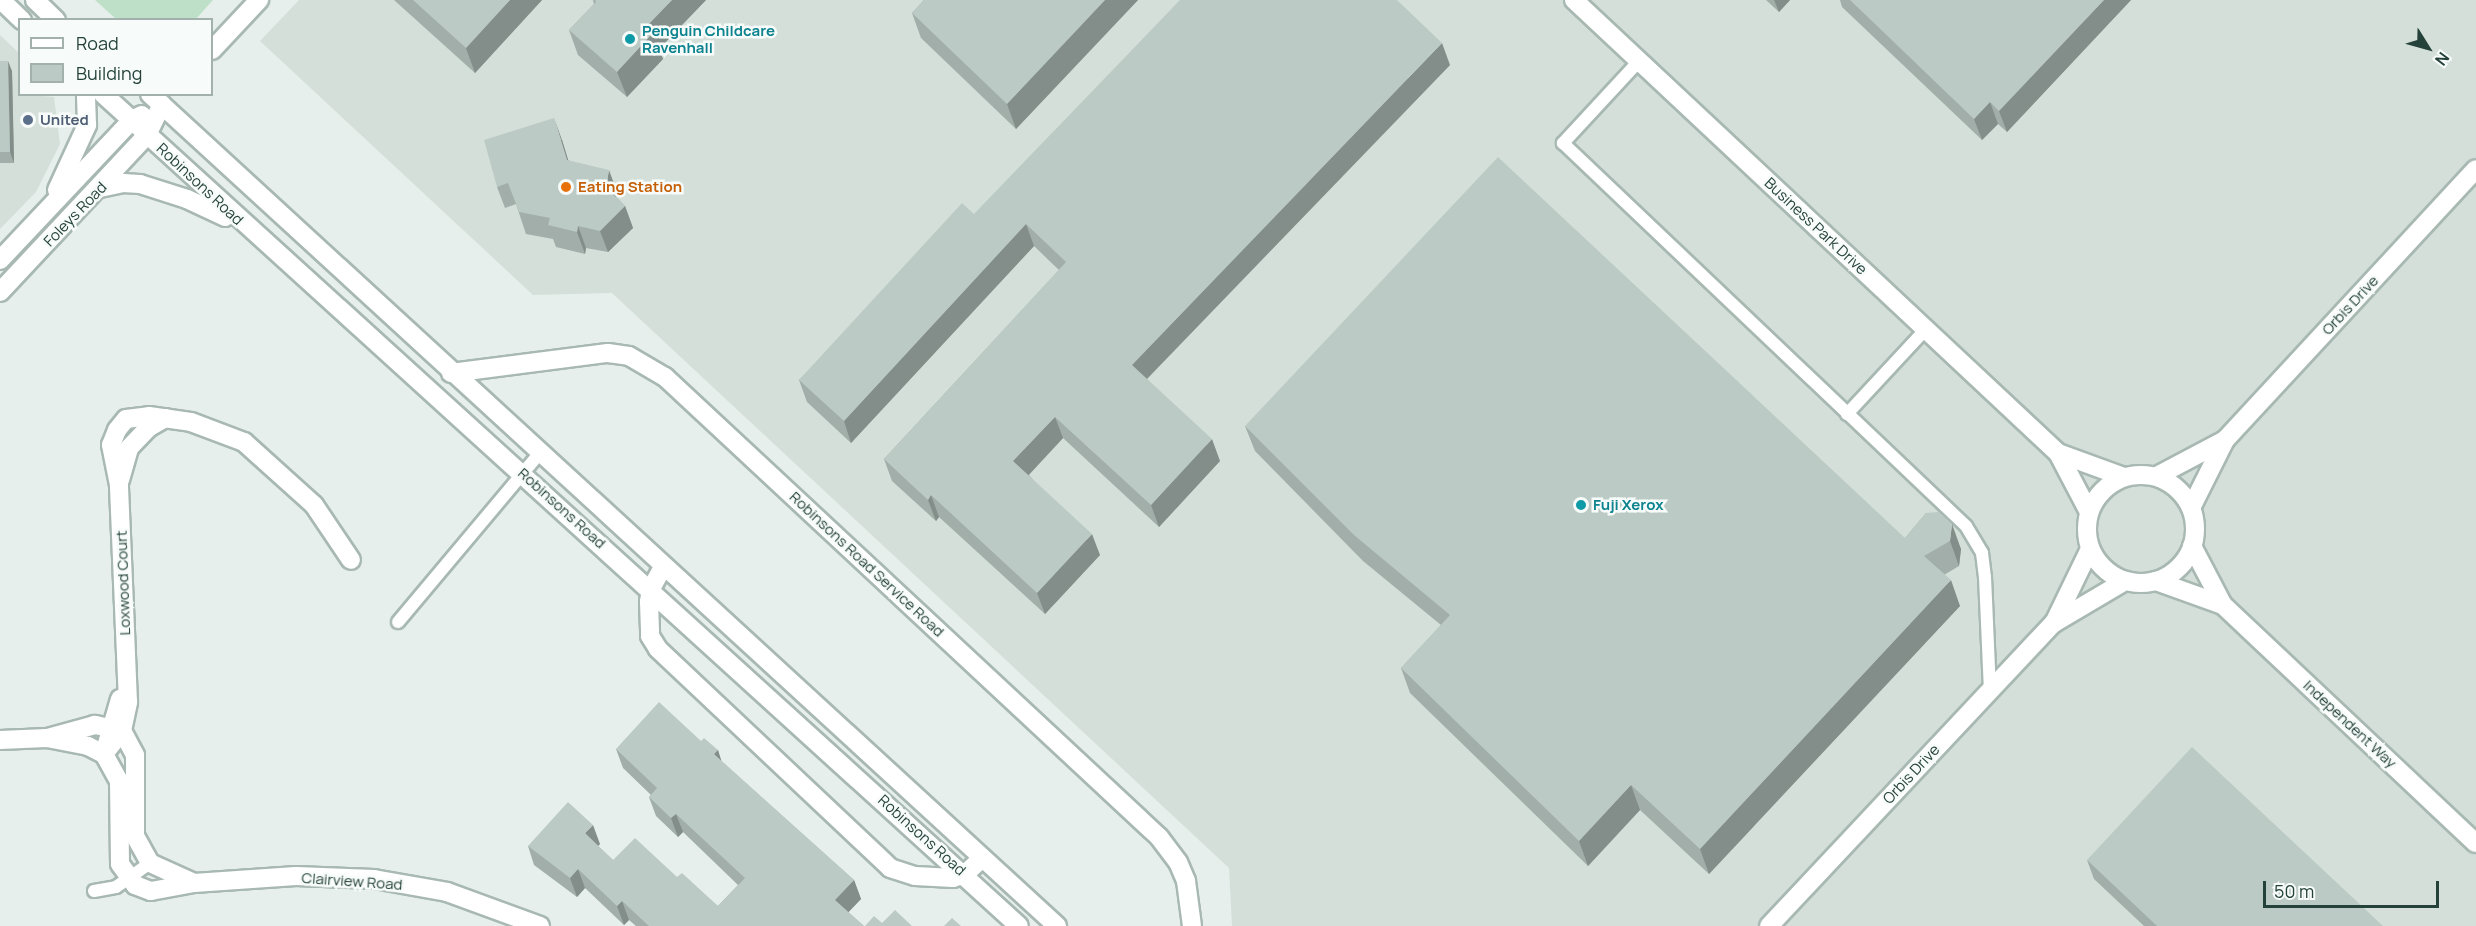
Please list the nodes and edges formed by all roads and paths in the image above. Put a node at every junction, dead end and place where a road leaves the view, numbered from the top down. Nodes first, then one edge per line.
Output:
1 (1, 0) edge
2 (35, 0) edge
3 (259, 0) edge
4 (1574, 0) edge
5 (20, 18) edge
6 (54, 18) edge
7 (213, 49) edge
8 (1639, 60) junction
9 (86, 96) edge
10 (105, 96) edge
11 (161, 98) edge
12 (132, 120) junction
13 (147, 135) junction
14 (2474, 176) edge
15 (100, 188) junction
16 (33, 226) junction
17 (248, 228) junction
18 (0, 260) edge
19 (0, 292) edge
20 (1926, 329) junction
21 (451, 373) junction
22 (1847, 414) junction
23 (2225, 440) junction
24 (2058, 453) junction
25 (539, 454) junction
26 (523, 473) junction
27 (2124, 477) junction
28 (2157, 477) junction
29 (2191, 508) junction
30 (2089, 512) junction
31 (2192, 546) junction
32 (2090, 549) junction
33 (351, 560) dead end
34 (663, 567) junction
35 (2125, 581) junction
36 (2156, 581) junction
37 (651, 589) junction
38 (2223, 605) junction
39 (398, 622) dead end
40 (2054, 623) junction
41 (1990, 691) junction
42 (116, 729) junction
43 (47, 738) junction
44 (0, 741) edge
45 (104, 754) junction
46 (2476, 843) edge
47 (982, 858) junction
48 (150, 863) junction
49 (965, 874) junction
50 (129, 879) junction
51 (194, 883) junction
52 (94, 891) dead end
53 (540, 926) edge
54 (1019, 926) edge
55 (1057, 926) edge
56 (1192, 926) edge
57 (1769, 926) edge

1 - 5 street
2 - 6 street
3 - 7 street
4 - 8 street, Business Park Drive
8 - 20 street, Business Park Drive
8 - 22 lane
9 - 16 street
10 - 12 street, Robinsons Road
11 - 12 street, Foleys Road
11 - 13 street, Foleys Road
11 - 21 street, Robinsons Road
12 - 13 street, Robinsons Road
12 - 16 street, Foleys Road
13 - 15 street, Foleys Road
13 - 17 street, Robinsons Road
14 - 23 street, Orbis Drive
15 - 17 street
15 - 19 street, Foleys Road
16 - 18 street, Foleys Road
17 - 26 street, Robinsons Road
20 - 22 lane
20 - 24 street, Business Park Drive
21 - 25 street, Robinsons Road
21 - 56 street, Robinsons Road Service Road
22 - 41 lane
23 - 28 street, Orbis Drive
23 - 29 street, Orbis Drive
24 - 27 street, Business Park Drive
24 - 30 street, Business Park Drive
25 - 26 lane
25 - 34 street, Robinsons Road
26 - 37 street, Robinsons Road
26 - 39 lane
27 - 28 street
27 - 30 street
28 - 29 street
29 - 31 street
30 - 32 street
31 - 36 street
31 - 38 street, Independent Way
32 - 35 street
32 - 40 street, Orbis Drive
33 - 42 street, Loxwood Court
34 - 37 street
34 - 47 street, Robinsons Road
35 - 36 street
35 - 40 street, Orbis Drive
36 - 38 street, Independent Way
37 - 49 street, Robinsons Road
37 - 49 street
38 - 46 street, Independent Way
40 - 41 street, Orbis Drive
41 - 57 street, Orbis Drive
42 - 43 street
42 - 45 street
42 - 48 street
43 - 44 street
43 - 45 street
45 - 50 street
47 - 49 street
47 - 55 street, Robinsons Road
48 - 50 lane
48 - 51 street, Clairview Road
49 - 54 street, Robinsons Road
50 - 51 street, Clairview Road
50 - 52 lane
51 - 53 street, Clairview Road

